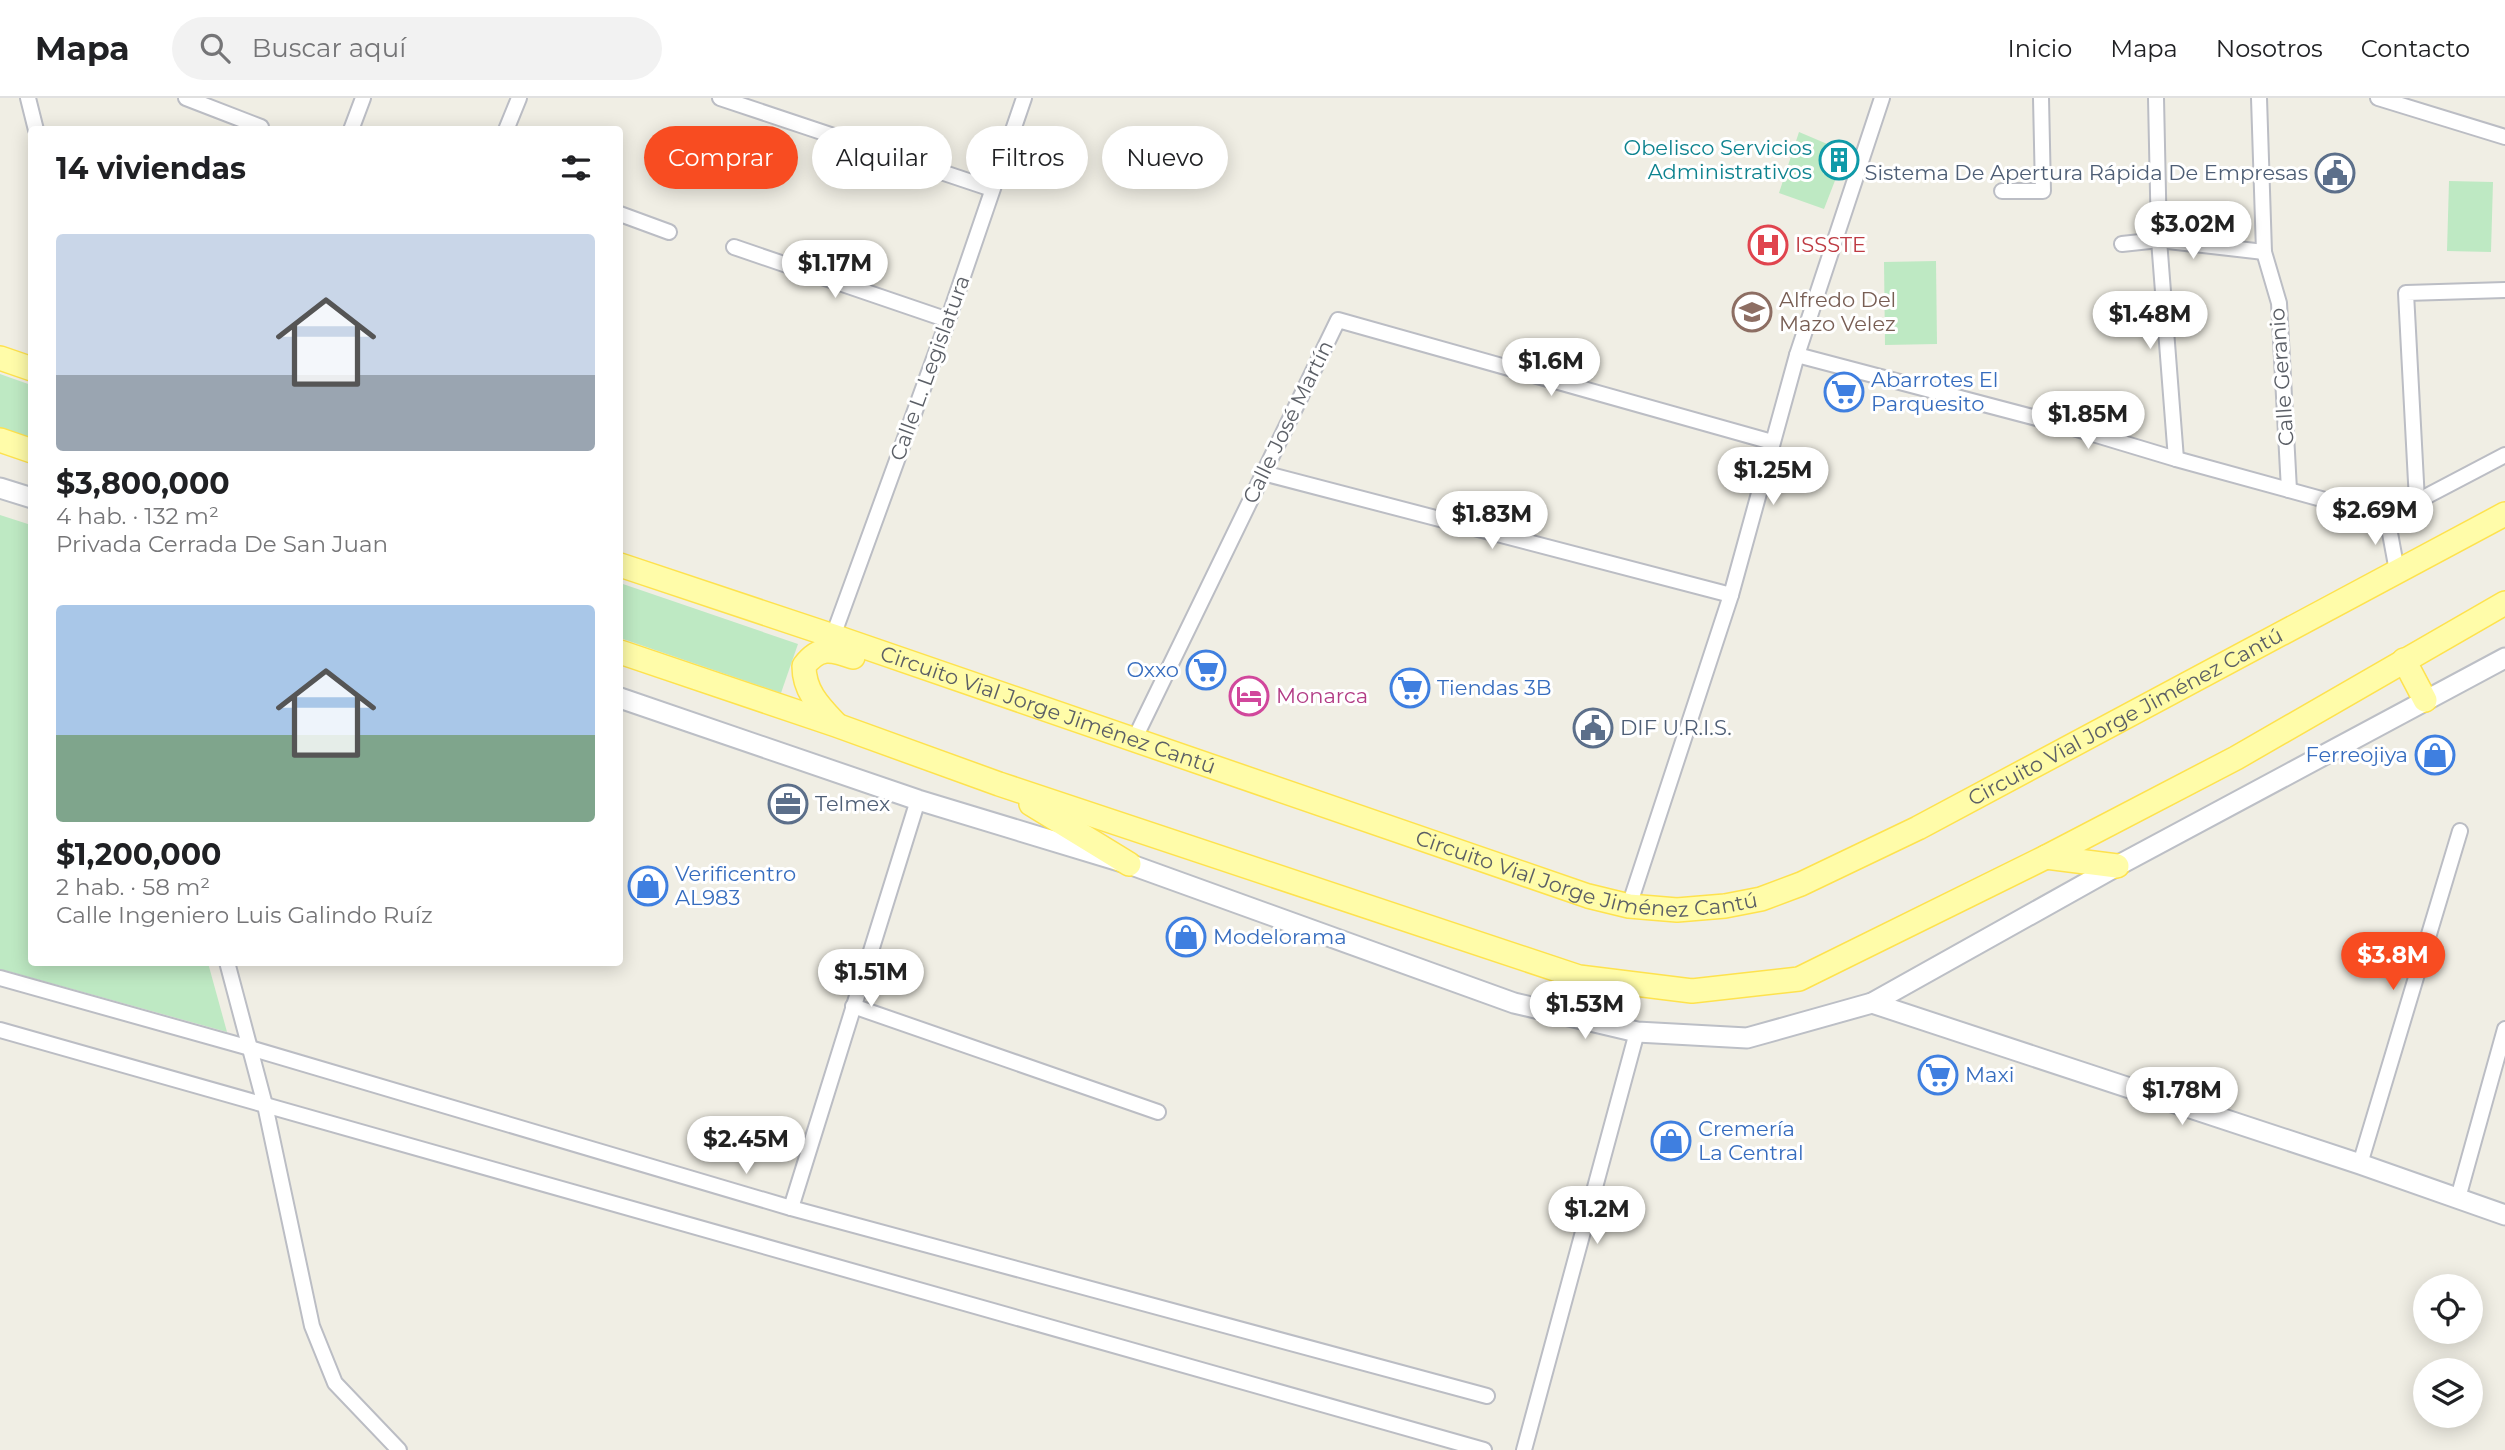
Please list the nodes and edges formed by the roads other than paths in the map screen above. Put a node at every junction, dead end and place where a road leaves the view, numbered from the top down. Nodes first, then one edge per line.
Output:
1 (27, 98) edge
2 (186, 98) edge
3 (363, 98) edge
4 (519, 98) edge
5 (720, 98) edge
6 (1024, 98) edge
7 (1882, 98) edge
8 (2041, 98) edge
9 (2156, 98) edge
10 (2259, 98) edge
11 (2378, 98) edge
12 (35, 126) edge
13 (258, 126) edge
14 (352, 126) edge
15 (508, 126) edge
16 (1014, 126) edge
17 (2505, 137) edge
18 (966, 180) edge
19 (992, 189) edge
20 (2002, 191) dead end
21 (623, 215) edge
22 (669, 232) dead end
23 (2159, 240) junction
24 (2123, 244) dead end
25 (734, 247) dead end
26 (2264, 252) junction
27 (2505, 290) edge
28 (948, 320) junction
29 (1797, 355) junction
30 (0, 358) edge
31 (28, 368) edge
32 (0, 440) edge
33 (1772, 442) junction
34 (28, 450) edge
35 (2505, 455) edge
36 (2176, 459) junction
37 (1263, 473) junction
38 (0, 488) edge
39 (2289, 490) junction
40 (28, 497) edge
41 (2417, 501) junction
42 (2505, 514) edge
43 (2387, 517) junction
44 (623, 566) edge
45 (2397, 571) junction
46 (1731, 595) junction
47 (2505, 603) edge
48 (833, 636) junction
49 (623, 653) edge
50 (2505, 658) edge
51 (2404, 660) junction
52 (623, 699) edge
53 (2425, 700) junction
54 (1033, 706) junction
55 (836, 725) junction
56 (1134, 740) junction
57 (999, 784) junction
58 (918, 800) junction
59 (2460, 831) dead end
60 (2046, 857) junction
61 (1129, 864) junction
62 (2117, 866) junction
63 (1629, 906) junction
64 (228, 966) edge
65 (0, 978) edge
66 (1872, 1003) junction
67 (853, 1006) junction
68 (2505, 1029) edge
69 (0, 1030) edge
70 (1637, 1032) junction
71 (250, 1048) junction
72 (265, 1105) junction
73 (1158, 1112) dead end
74 (2360, 1164) junction
75 (2458, 1198) junction
76 (790, 1208) junction
77 (2505, 1215) edge
78 (1487, 1395) dead end
79 (399, 1450) edge
80 (1484, 1450) edge
81 (1524, 1450) edge

1 - 12 street
2 - 13 street
3 - 14 street
4 - 15 street
5 - 18 street
6 - 16 street, Calle L. Legislatura
7 - 29 street
8 - 20 street
9 - 23 street
10 - 26 street, Calle Geranio
11 - 17 street
19 - 28 street, Calle L. Legislatura
21 - 22 street
23 - 24 street
23 - 26 street
23 - 36 street
25 - 28 street
26 - 39 street, Calle Geranio
27 - 41 street
28 - 48 street, Calle L. Legislatura
29 - 33 street
29 - 36 street
30 - 31 main road
32 - 34 main road
33 - 37 street, Calle José Martín
33 - 46 street
35 - 41 street
36 - 39 street
37 - 46 street
37 - 56 street, Calle José Martín
38 - 40 street
39 - 43 street
41 - 43 street
42 - 45 main road, Circuito Vial Jorge Jiménez Cantú
43 - 45 street
44 - 48 main road, Circuito Vial Jorge Jiménez Cantú
45 - 63 main road, Circuito Vial Jorge Jiménez Cantú
46 - 63 street
47 - 51 main road
48 - 54 main road, Circuito Vial Jorge Jiménez Cantú
49 - 55 main road
50 - 53 street
51 - 53 main road
51 - 60 main road
52 - 58 street
53 - 62 street
54 - 55 main road
54 - 56 main road, Circuito Vial Jorge Jiménez Cantú
55 - 57 main road
56 - 63 main road, Circuito Vial Jorge Jiménez Cantú
57 - 60 main road
57 - 61 main road
58 - 61 street
58 - 67 street
59 - 74 street
60 - 62 main road
61 - 70 street
62 - 66 street
64 - 71 street
65 - 71 street
66 - 70 street
66 - 74 street
67 - 73 street
67 - 76 street
68 - 75 street
69 - 72 street
70 - 81 street
71 - 72 street
71 - 76 street
72 - 79 street
72 - 80 street
74 - 75 street
75 - 77 street
76 - 78 street

